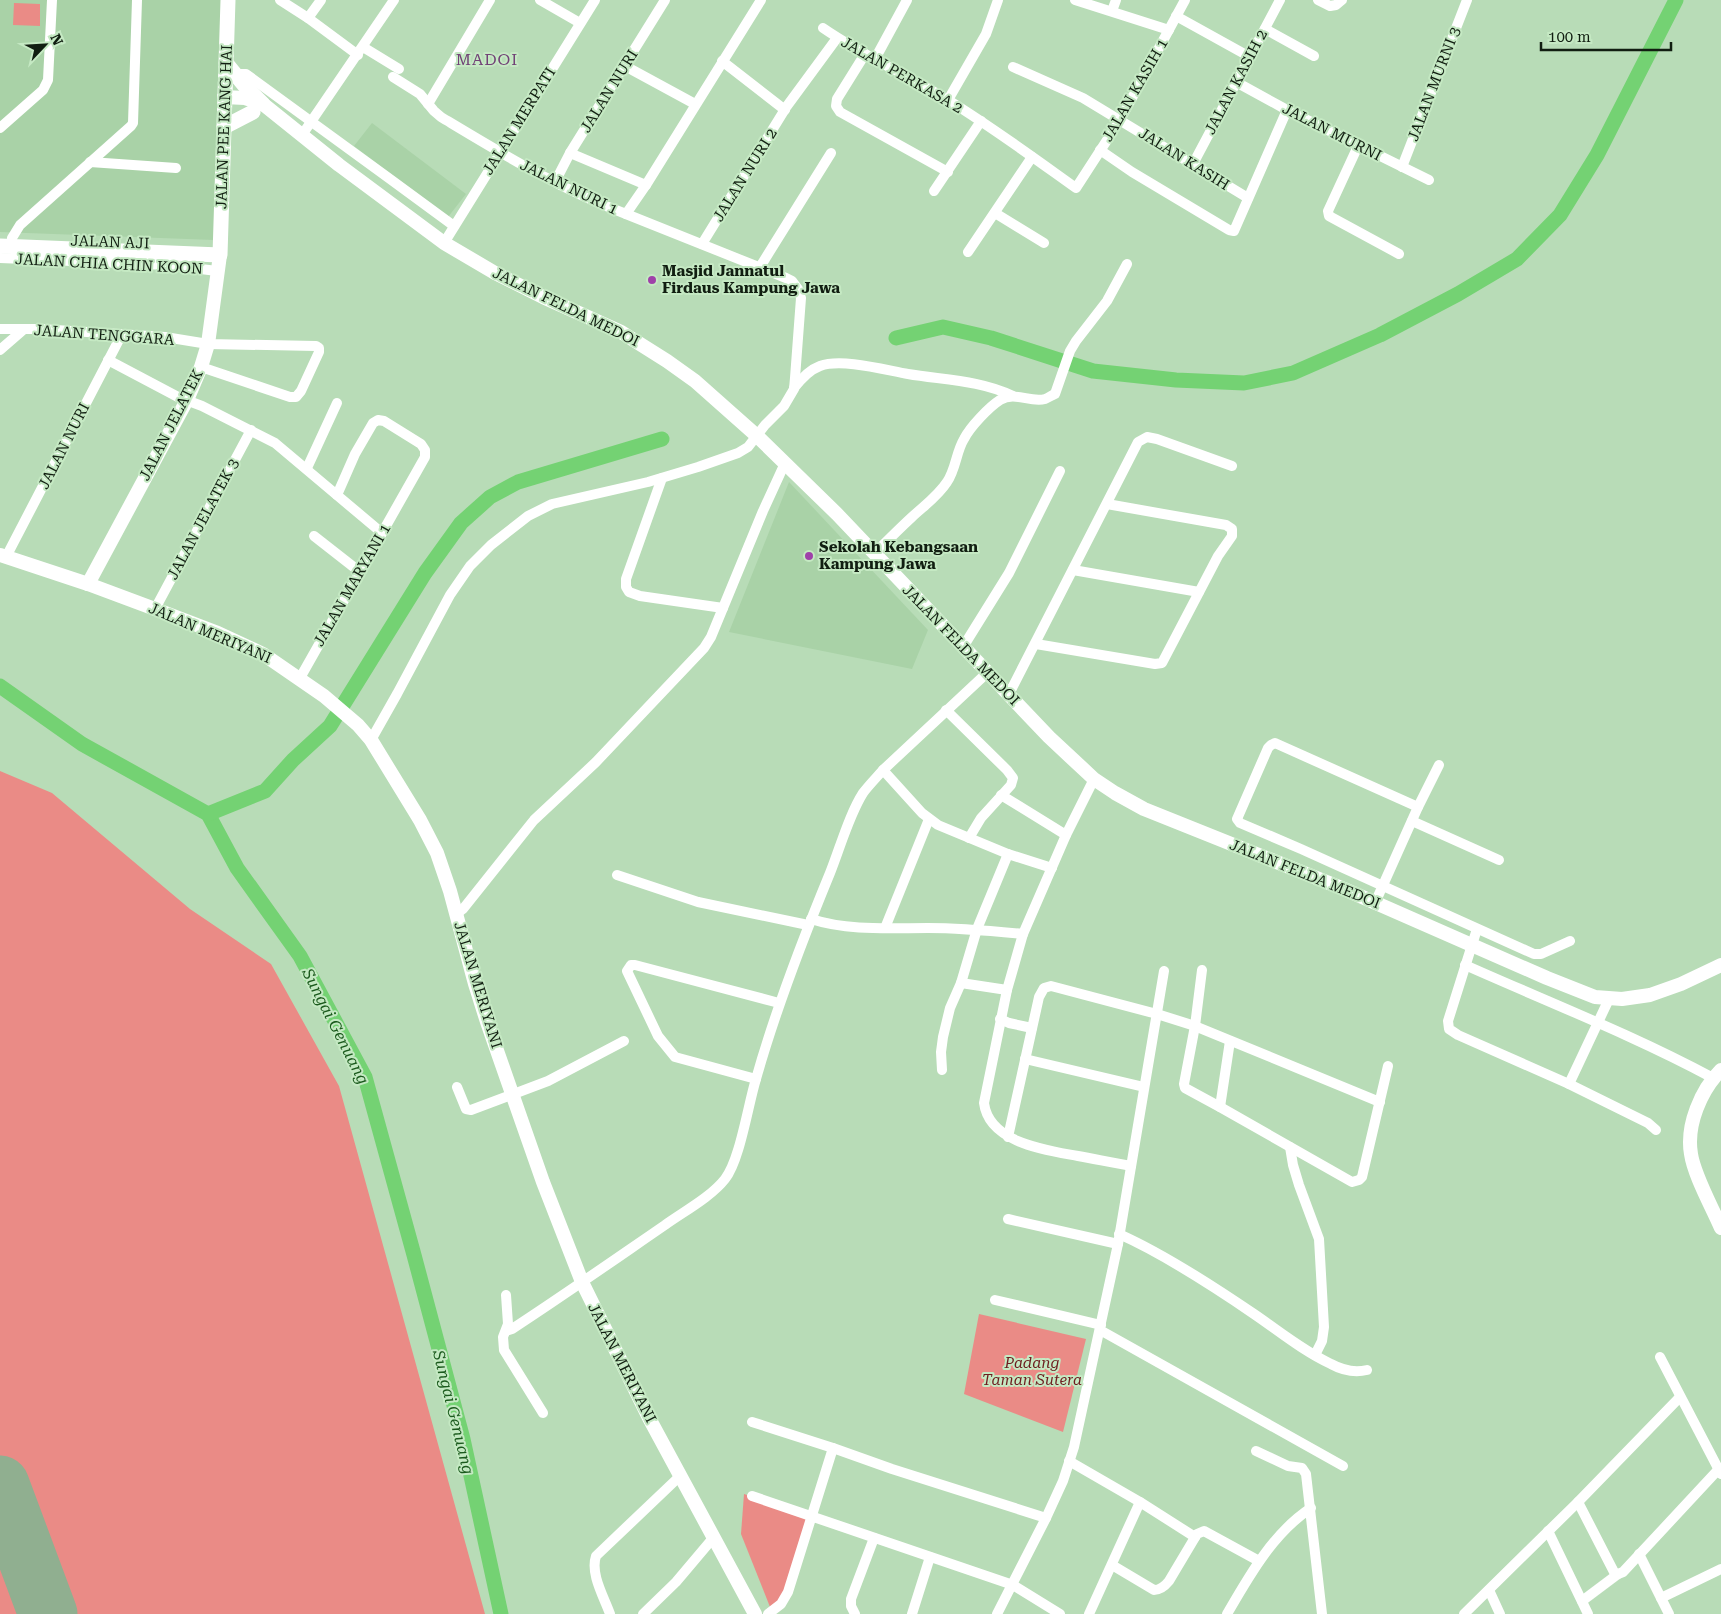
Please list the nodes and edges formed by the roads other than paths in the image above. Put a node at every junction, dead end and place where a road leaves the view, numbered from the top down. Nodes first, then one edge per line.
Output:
1 (52, 0) edge
2 (137, 0) edge
3 (228, 0) edge
4 (280, 0) edge
5 (321, 0) edge
6 (394, 0) edge
7 (490, 0) edge
8 (540, 0) edge
9 (595, 0) edge
10 (665, 0) edge
11 (761, 0) edge
12 (907, 0) edge
13 (998, 0) edge
14 (1075, 0) edge
15 (1116, 0) edge
16 (1185, 0) edge
17 (1280, 0) edge
18 (1318, 0) edge
19 (1342, 0) edge
20 (1467, 0) edge
21 (1112, 11) junction
22 (1176, 16) junction
23 (308, 18) junction
24 (580, 24) junction
25 (823, 28) dead end
26 (1265, 29) junction
27 (1169, 30) junction
28 (837, 38) junction
29 (360, 51) junction
30 (1314, 56) dead end
31 (870, 57) junction
32 (1250, 57) junction
33 (722, 61) junction
34 (625, 66) junction
35 (1012, 67) dead end
36 (230, 69) junction
37 (1236, 82) junction
38 (948, 100) junction
39 (224, 104) junction
40 (428, 104) junction
41 (695, 104) junction
42 (258, 108) junction
43 (786, 108) junction
44 (1287, 110) junction
45 (1120, 120) junction
46 (981, 121) junction
47 (311, 122) junction
48 (224, 127) junction
49 (0, 128) edge
50 (302, 135) junction
51 (1358, 146) junction
52 (1100, 150) junction
53 (500, 152) junction
54 (570, 153) junction
55 (832, 153) dead end
56 (1032, 157) junction
57 (90, 162) junction
58 (1192, 164) junction
59 (1402, 167) junction
60 (176, 168) dead end
61 (948, 172) junction
62 (1429, 180) dead end
63 (555, 182) junction
64 (646, 184) junction
65 (1076, 188) joint
66 (934, 191) dead end
67 (1248, 198) junction
68 (995, 213) junction
69 (626, 214) junction
70 (454, 226) junction
71 (6, 242) edge
72 (444, 243) junction
73 (1044, 243) dead end
74 (702, 244) junction
75 (220, 251) junction
76 (968, 252) dead end
77 (1399, 254) dead end
78 (0, 258) edge
79 (168, 259) junction
80 (1127, 264) dead end
81 (760, 266) junction
82 (217, 271) junction
83 (0, 329) edge
84 (23, 330) junction
85 (122, 334) junction
86 (208, 344) junction
87 (0, 350) edge
88 (108, 360) junction
89 (201, 367) junction
90 (794, 389) junction
91 (1012, 396) junction
92 (187, 400) junction
93 (337, 404) dead end
94 (251, 430) junction
95 (757, 436) junction
96 (785, 463) junction
97 (1232, 466) dead end
98 (307, 468) junction
99 (1060, 471) dead end
100 (662, 478) junction
101 (337, 495) junction
102 (1106, 504) junction
103 (382, 533) junction
104 (314, 536) dead end
105 (874, 554) junction
106 (3, 556) edge
107 (1073, 570) junction
108 (360, 572) junction
109 (88, 584) junction
110 (1199, 592) junction
111 (723, 608) junction
112 (155, 609) junction
113 (1036, 644) junction
114 (962, 647) junction
115 (988, 672) junction
116 (300, 678) junction
117 (1009, 694) junction
118 (946, 710) junction
119 (371, 740) junction
120 (1439, 765) dead end
121 (883, 770) junction
122 (1094, 778) junction
123 (1001, 795) junction
124 (1418, 807) junction
125 (929, 819) junction
126 (1412, 821) junction
127 (1066, 835) junction
128 (969, 838) junction
129 (1008, 854) junction
130 (1499, 860) dead end
131 (1052, 868) junction
132 (616, 875) dead end
133 (1384, 886) junction
134 (1376, 903) junction
135 (456, 914) junction
136 (810, 922) junction
137 (885, 928) junction
138 (977, 929) junction
139 (1477, 929) junction
140 (1023, 934) junction
141 (1570, 941) dead end
142 (1470, 945) junction
143 (1465, 965) junction
144 (1721, 965) edge
145 (1202, 970) dead end
146 (1164, 971) dead end
147 (961, 983) junction
148 (1007, 990) junction
149 (1609, 999) junction
150 (779, 1004) junction
151 (1157, 1014) junction
152 (1000, 1019) junction
153 (1597, 1024) junction
154 (1195, 1026) junction
155 (1032, 1028) junction
156 (624, 1041) dead end
157 (1230, 1041) junction
158 (1025, 1060) junction
159 (1388, 1066) dead end
160 (942, 1070) dead end
161 (1717, 1074) edge
162 (756, 1079) junction
163 (1569, 1084) junction
164 (457, 1087) dead end
165 (1144, 1087) junction
166 (513, 1095) junction
167 (1380, 1102) junction
168 (1220, 1107) junction
169 (1656, 1130) dead end
170 (1008, 1136) junction
171 (1290, 1147) junction
172 (1131, 1166) junction
173 (1008, 1219) dead end
174 (1721, 1228) edge
175 (1118, 1239) junction
176 (582, 1282) junction
177 (506, 1295) dead end
178 (994, 1300) dead end
179 (1101, 1327) junction
180 (506, 1331) junction
181 (1315, 1355) junction
182 (1660, 1357) dead end
183 (1367, 1370) dead end
184 (1680, 1397) junction
185 (543, 1412) dead end
186 (752, 1422) dead end
187 (833, 1448) junction
188 (1256, 1451) dead end
189 (1069, 1461) junction
190 (1343, 1466) dead end
191 (1720, 1473) edge
192 (680, 1476) junction
193 (752, 1496) dead end
194 (1140, 1502) junction
195 (1578, 1502) junction
196 (1311, 1508) junction
197 (812, 1516) junction
198 (1046, 1518) junction
199 (1548, 1532) junction
200 (714, 1537) junction
201 (1195, 1537) junction
202 (874, 1538) junction
203 (1639, 1554) junction
204 (930, 1557) junction
205 (1259, 1561) junction
206 (1112, 1565) junction
207 (1721, 1569) edge
208 (1618, 1574) junction
209 (1013, 1585) junction
210 (1490, 1590) junction
211 (1661, 1598) junction
212 (1582, 1601) junction
213 (610, 1614) edge
214 (643, 1614) edge
215 (755, 1614) edge
216 (768, 1614) edge
217 (855, 1614) edge
218 (912, 1614) edge
219 (997, 1614) edge
220 (1060, 1614) edge
221 (1089, 1614) edge
222 (1227, 1614) edge
223 (1322, 1614) edge
224 (1464, 1614) edge
225 (1500, 1614) edge
226 (1588, 1614) edge
227 (1669, 1614) edge

1 - 49 street
2 - 57 street
3 - 36 main road, JALAN PEE KANG HAI
4 - 23 street, JALAN NURI 1
5 - 23 street
6 - 29 street
7 - 40 street
8 - 24 street
9 - 24 street, JALAN MERPATI
10 - 34 street, JALAN NURI
11 - 33 street, JALAN NURI 1
12 - 31 street
13 - 38 street
14 - 21 street
15 - 21 street
16 - 22 street, JALAN KASIH 1
17 - 26 street, JALAN KASIH 2
18 - 19 street
20 - 59 street, JALAN MURNI 3
21 - 27 street
22 - 27 street, JALAN KASIH 1
22 - 32 street
23 - 29 street, JALAN NURI 1
24 - 53 street, JALAN MERPATI
25 - 28 street, JALAN PERKASA 2
26 - 30 street
26 - 32 street, JALAN KASIH 2
27 - 45 street, JALAN KASIH 1
28 - 31 street, JALAN PERKASA 2
28 - 43 street, JALAN NURI 2
29 - 40 street, JALAN NURI 1
29 - 47 street
31 - 38 street, JALAN PERKASA 2
31 - 61 street
32 - 37 street, JALAN KASIH 2
33 - 41 street, JALAN NURI 1
33 - 43 street
34 - 41 street
34 - 54 street, JALAN NURI
35 - 45 street, JALAN KASIH
36 - 39 main road, JALAN PEE KANG HAI
36 - 42 main road
36 - 47 street
37 - 44 street, JALAN MURNI
37 - 58 street, JALAN KASIH 2
38 - 46 street, JALAN PERKASA 2
39 - 42 street
39 - 48 main road, JALAN PEE KANG HAI
40 - 53 street, JALAN NURI 1
41 - 64 street, JALAN NURI 1
42 - 48 main road
42 - 50 street, JALAN FELDA MEDOI
43 - 74 street, JALAN NURI 2
44 - 51 street, JALAN MURNI
44 - 67 street
45 - 52 street, JALAN KASIH 1
45 - 58 street, JALAN KASIH
46 - 56 street, JALAN PERKASA 2
46 - 61 street
47 - 50 street
47 - 70 street
48 - 75 main road, JALAN PEE KANG HAI
50 - 72 street, JALAN FELDA MEDOI
51 - 59 street, JALAN MURNI
51 - 77 street
52 - 65 street, JALAN KASIH 1
52 - 67 street
53 - 63 street, JALAN NURI 1
53 - 70 street, JALAN MERPATI
54 - 63 street, JALAN NURI
54 - 64 street
55 - 81 street
56 - 65 street, JALAN PERKASA 2
56 - 68 street
57 - 60 street
57 - 71 street
58 - 67 street, JALAN KASIH
59 - 62 street, JALAN MURNI
61 - 66 street
63 - 69 street, JALAN NURI 1
64 - 69 street, JALAN NURI 1
68 - 73 street
68 - 76 street
69 - 74 street
70 - 72 street, JALAN MERPATI
71 - 75 main road, JALAN AJI
71 - 79 main road, JALAN AJI
72 - 95 street, JALAN FELDA MEDOI
74 - 81 street
75 - 79 main road, JALAN AJI
75 - 82 street, JALAN JELATEK
78 - 79 street, JALAN CHIA CHIN KOON
79 - 82 street, JALAN CHIA CHIN KOON
80 - 91 street
81 - 90 street
82 - 86 street, JALAN JELATEK
83 - 84 street, JALAN TENGGARA
84 - 85 street, JALAN TENGGARA
84 - 87 street
85 - 86 street, JALAN TENGGARA
85 - 88 street, JALAN NURI
86 - 89 street, JALAN JELATEK
86 - 89 street, JALAN TENGGARA
88 - 92 street
88 - 106 street, JALAN NURI
89 - 92 street, JALAN JELATEK
90 - 91 street
90 - 95 street
91 - 105 street
92 - 94 street
92 - 109 street, JALAN JELATEK
93 - 98 street
94 - 98 street
94 - 112 street, JALAN JELATEK 3
95 - 96 street, JALAN FELDA MEDOI
95 - 100 street
96 - 105 street, JALAN FELDA MEDOI
96 - 111 street
97 - 102 street
98 - 101 street
99 - 114 street
100 - 111 street
100 - 119 street
101 - 103 street
101 - 103 street, JALAN MARYANI 1
102 - 107 street
102 - 110 street
103 - 108 street, JALAN MARYANI 1
104 - 108 street
105 - 114 street, JALAN FELDA MEDOI
106 - 109 street, JALAN MERIYANI
107 - 110 street
107 - 113 street
108 - 116 street, JALAN MARYANI 1
109 - 112 street, JALAN MERIYANI
110 - 113 street
111 - 135 street
112 - 116 street, JALAN MERIYANI
113 - 117 street
114 - 115 street, JALAN FELDA MEDOI
115 - 117 street, JALAN FELDA MEDOI
115 - 118 street
116 - 119 street, JALAN MERIYANI
117 - 122 street, JALAN FELDA MEDOI
118 - 121 street
118 - 123 street
119 - 135 street, JALAN MERIYANI
120 - 124 street
121 - 125 street
121 - 136 street
122 - 127 street
122 - 134 street, JALAN FELDA MEDOI
123 - 127 street
123 - 128 street
124 - 126 street
124 - 133 street
125 - 128 street
125 - 137 street
126 - 130 street
126 - 133 street
127 - 131 street
128 - 129 street
129 - 131 street
129 - 138 street
131 - 140 street
132 - 136 street
133 - 134 street
133 - 139 street
134 - 142 street, JALAN FELDA MEDOI
135 - 166 street, JALAN MERIYANI
136 - 137 street
136 - 150 street
137 - 138 street
138 - 140 street
138 - 147 street
139 - 141 street
139 - 142 street
140 - 148 street
142 - 143 street
142 - 149 street, JALAN FELDA MEDOI
143 - 153 street
143 - 163 street
144 - 149 street, JALAN FELDA MEDOI
145 - 154 street
146 - 151 street
147 - 148 street
147 - 160 street
148 - 152 street
149 - 153 street
150 - 162 street
150 - 162 street
151 - 154 street
151 - 155 street
151 - 165 street
152 - 155 street
152 - 170 street
153 - 161 street
153 - 163 street
154 - 157 street
154 - 168 street
155 - 158 street
156 - 166 street
157 - 167 street
157 - 168 street
158 - 165 street
158 - 170 street
159 - 167 street
161 - 174 street
162 - 176 street
163 - 169 street
164 - 166 street
165 - 172 street
166 - 176 street, JALAN MERIYANI
167 - 171 street
168 - 171 street
170 - 172 street
171 - 181 street
172 - 175 street
173 - 175 street
175 - 179 street
175 - 181 street
176 - 180 street
176 - 192 street, JALAN MERIYANI
177 - 180 street
178 - 179 street
179 - 189 street
179 - 190 street
180 - 185 street
181 - 183 street
182 - 184 street
184 - 191 street
184 - 195 street
186 - 187 street
187 - 197 street
187 - 198 street
188 - 196 street
189 - 194 street
189 - 198 street
191 - 203 street
192 - 200 street, JALAN MERIYANI
192 - 213 street
193 - 197 street
194 - 201 street
194 - 206 street
195 - 199 street
195 - 208 street
196 - 205 street
196 - 223 street
197 - 202 street
197 - 216 street
198 - 209 street
199 - 210 street
199 - 212 street
200 - 214 street
200 - 215 street, JALAN MERIYANI
201 - 205 street
201 - 206 street
202 - 204 street
202 - 217 street
203 - 208 street
203 - 211 street
204 - 209 street
204 - 218 street
205 - 222 street
206 - 221 street
207 - 211 street
208 - 212 street
209 - 219 street
209 - 220 street
210 - 224 street
210 - 225 street
211 - 227 street
212 - 226 street

